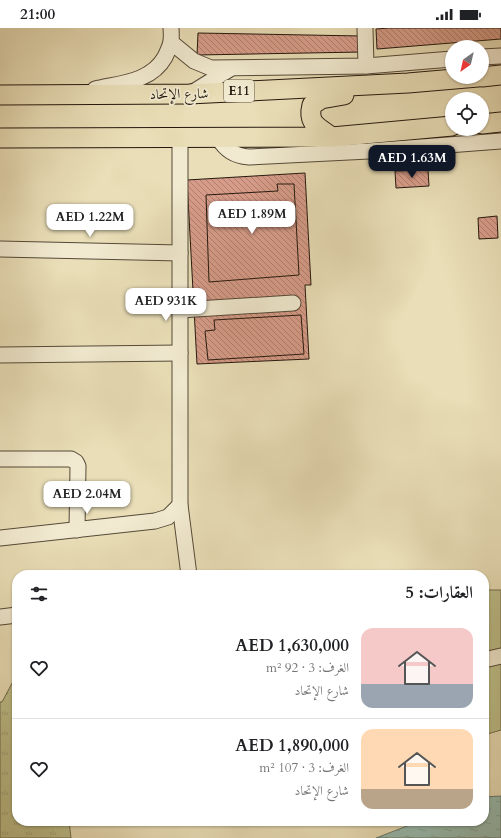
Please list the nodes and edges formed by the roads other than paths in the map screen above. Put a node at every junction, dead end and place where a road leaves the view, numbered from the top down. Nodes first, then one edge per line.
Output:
1 (365, 28) edge
2 (172, 35) edge
3 (501, 56) edge
4 (489, 57) edge
5 (445, 60) edge
6 (366, 66) junction
7 (230, 69) junction
8 (501, 75) edge
9 (489, 76) edge
10 (445, 80) edge
11 (408, 83) junction
12 (189, 94) junction
13 (1, 95) edge
14 (68, 95) junction
15 (490, 123) edge
16 (445, 127) edge
17 (332, 137) junction
18 (0, 138) edge
19 (180, 138) junction
20 (218, 138) junction
21 (495, 142) edge
22 (0, 249) edge
23 (180, 253) junction
24 (293, 303) dead end
25 (180, 310) junction
26 (180, 353) junction
27 (0, 355) edge
28 (0, 459) edge
29 (180, 505) junction
30 (77, 530) junction
31 (0, 538) edge
32 (188, 570) edge
33 (12, 616) edge
34 (0, 617) edge
35 (501, 656) edge
36 (489, 659) edge

1 - 6 street
2 - 7 street
2 - 14 street
3 - 4 street
5 - 6 street
6 - 7 street
7 - 12 street
8 - 9 main road
10 - 11 main road, شارع الإتحاد / E11
11 - 12 main road, شارع الإتحاد / E11
11 - 17 main road
12 - 14 main road, شارع الإتحاد / E11
13 - 14 main road, شارع الإتحاد / E11
15 - 21 street
16 - 17 main road
17 - 20 main road
18 - 19 main road
19 - 20 main road
19 - 23 street
20 - 21 street
22 - 23 street
23 - 25 street
24 - 25 street
25 - 26 street
26 - 27 street
26 - 29 street
28 - 30 street
29 - 30 street
29 - 32 street
30 - 31 street
33 - 34 street
35 - 36 street

